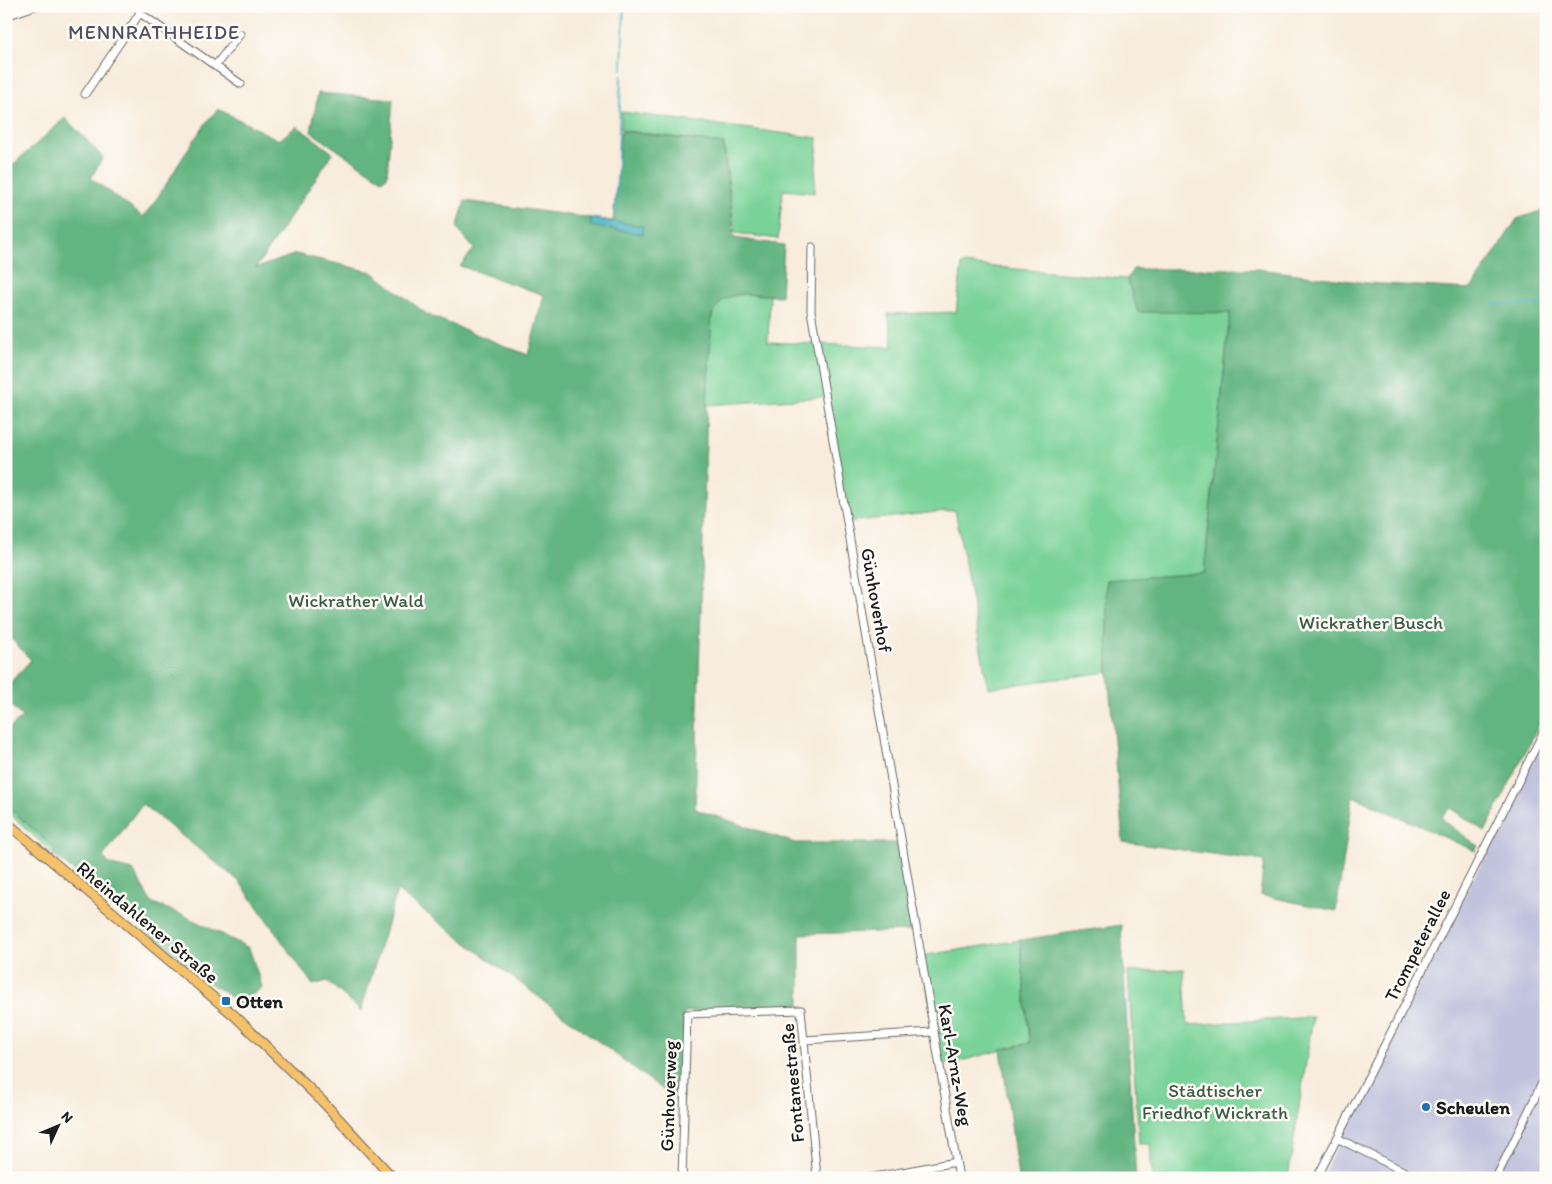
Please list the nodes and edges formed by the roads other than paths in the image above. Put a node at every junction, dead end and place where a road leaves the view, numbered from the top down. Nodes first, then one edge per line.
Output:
1 (35, 6) edge
2 (24, 8) edge
3 (139, 10) edge
4 (6, 16) edge
5 (240, 34) dead end
6 (215, 66) junction
7 (241, 84) dead end
8 (85, 94) dead end
9 (812, 247) dead end
10 (1546, 727) edge
11 (6, 822) edge
12 (920, 958) joint
13 (687, 1014) joint
14 (934, 1032) junction
15 (804, 1040) junction
16 (1546, 1075) edge
17 (1337, 1138) junction
18 (956, 1162) junction
19 (393, 1178) edge
20 (682, 1178) edge
21 (817, 1178) edge
22 (870, 1178) edge
23 (959, 1178) edge
24 (1317, 1178) edge
25 (1417, 1178) edge
26 (1496, 1178) edge

1 - 2 street
2 - 4 street
3 - 6 street
3 - 8 street
5 - 6 street
6 - 7 street
9 - 12 street, Günhoverhof
10 - 17 street, Trompeterallee
11 - 19 main road, Rheindahlener Straße
12 - 14 street, Karl-Arnz-Weg
13 - 15 street, Fontanestraße
13 - 20 street, Günhoverweg
14 - 15 street
14 - 18 street, Karl-Arnz-Weg
15 - 21 street, Fontanestraße
16 - 26 street
17 - 24 street, Trompeterallee
17 - 25 street
18 - 22 street
18 - 23 street, Karl-Arnz-Weg

